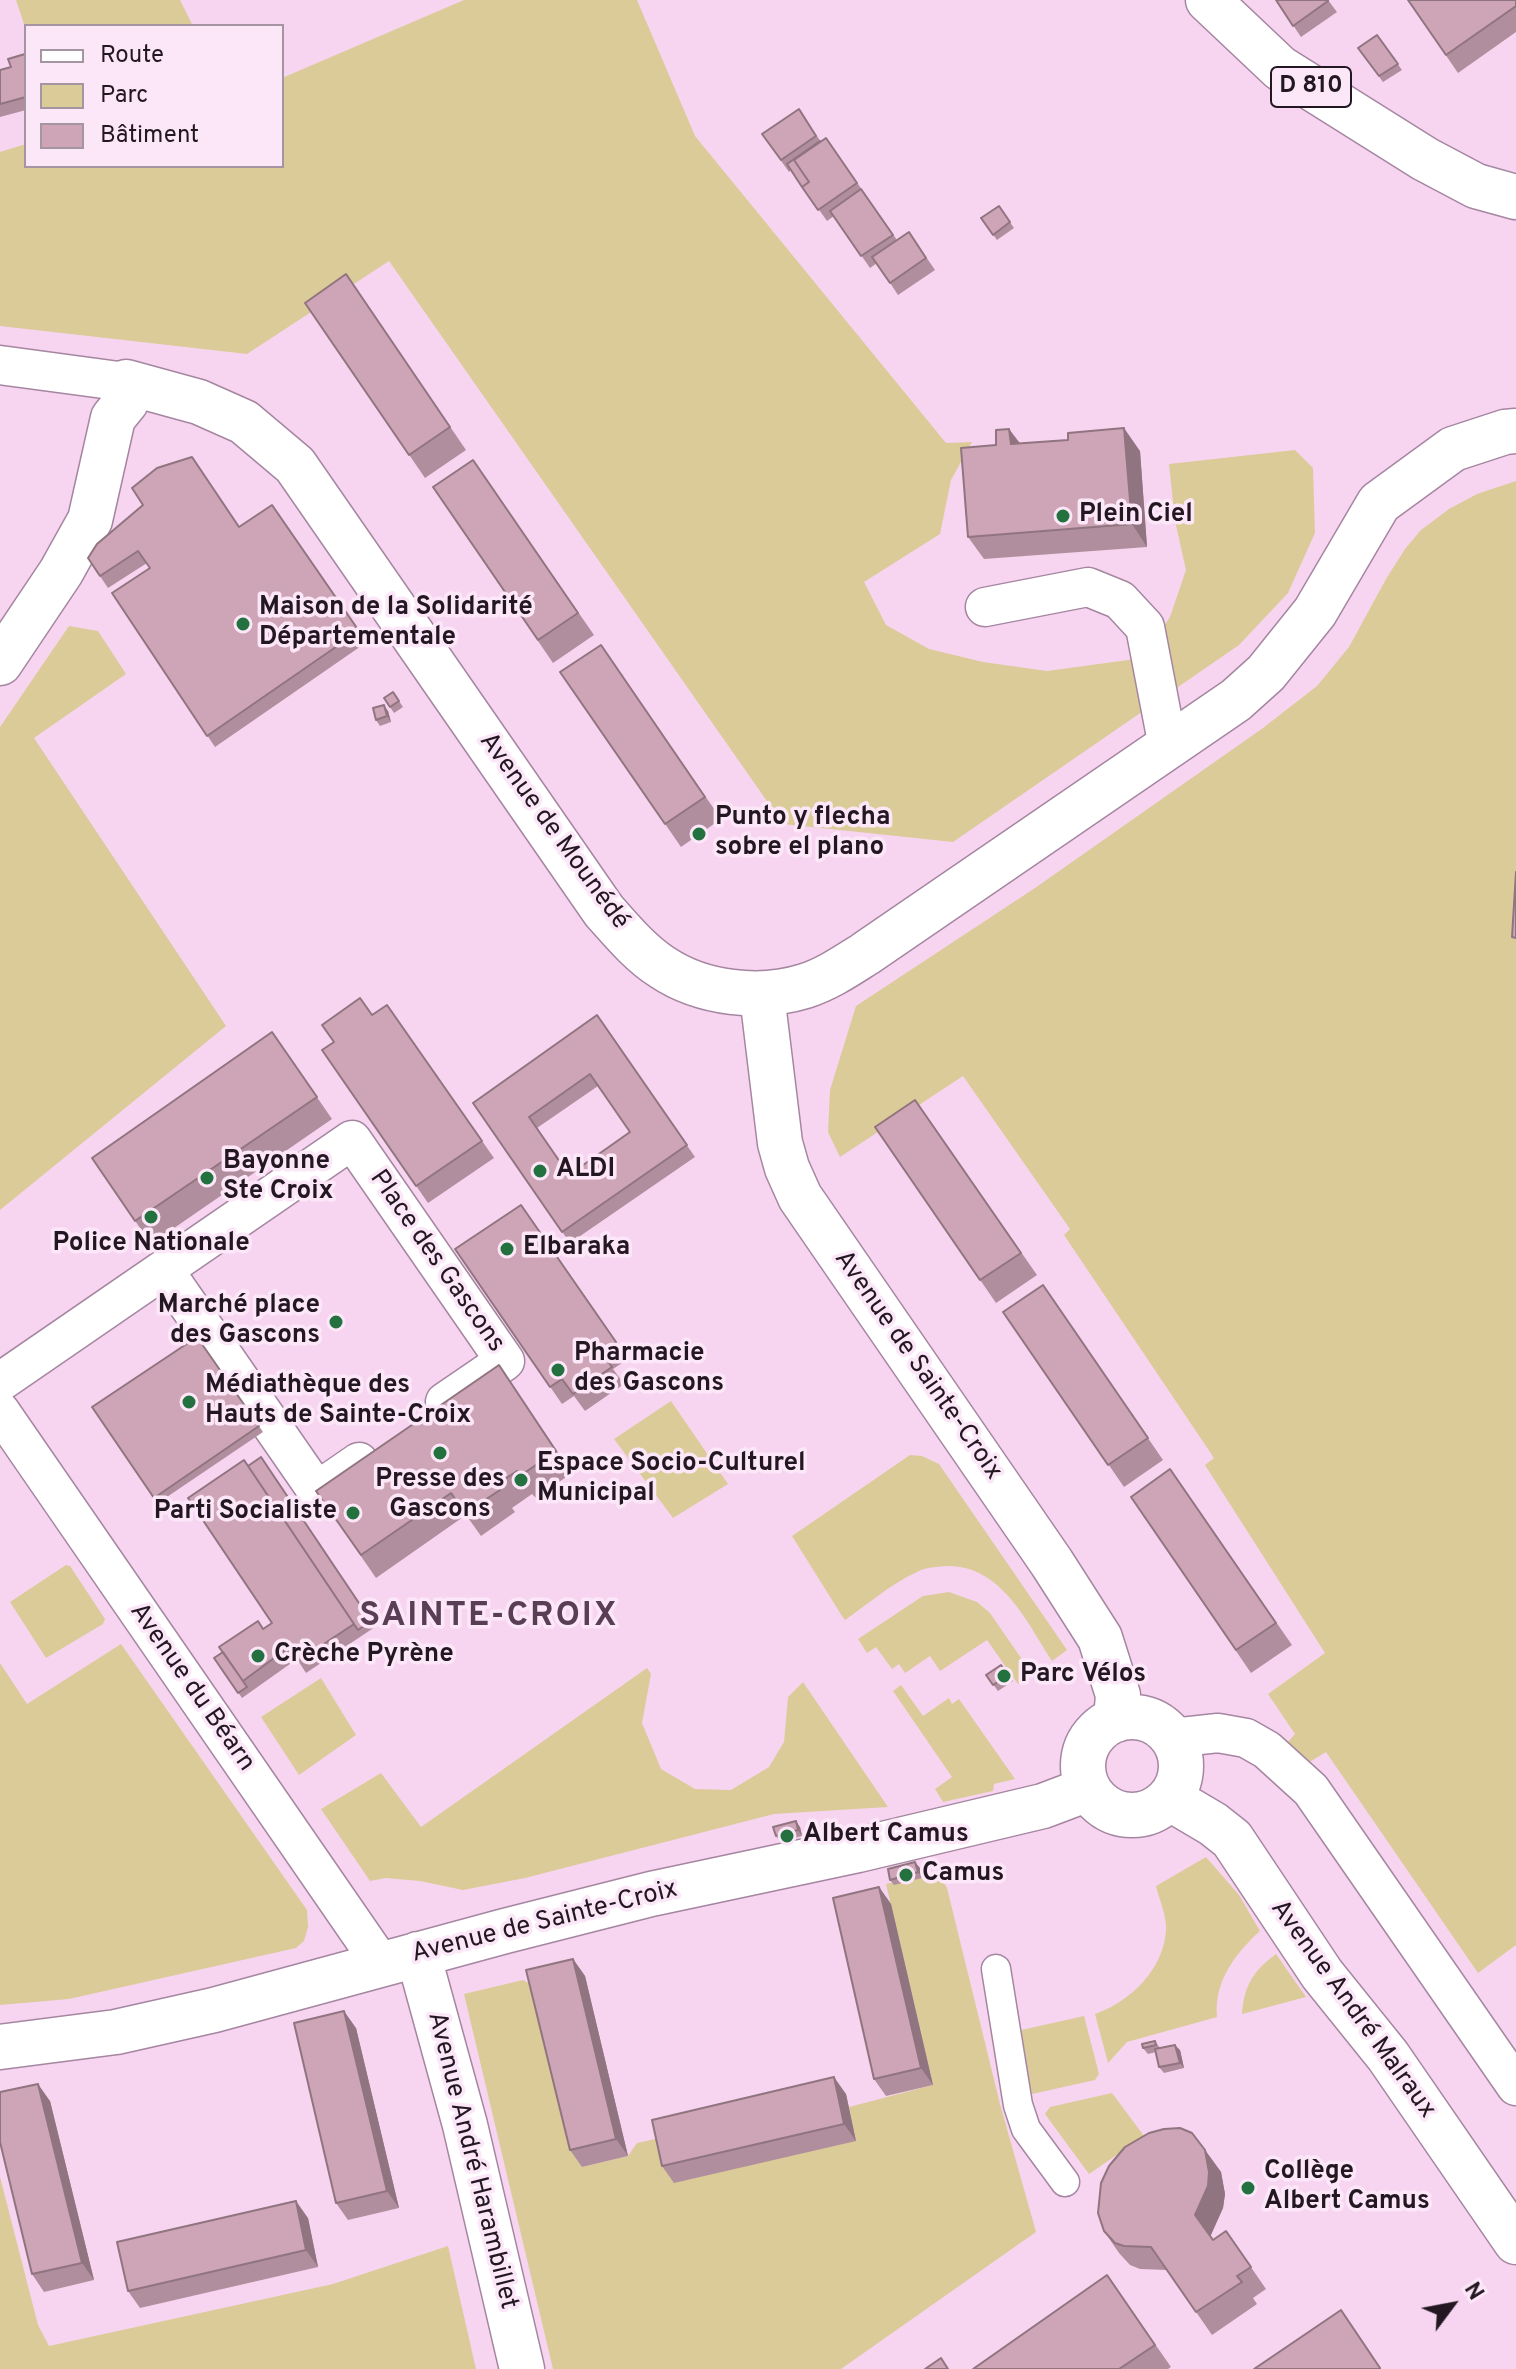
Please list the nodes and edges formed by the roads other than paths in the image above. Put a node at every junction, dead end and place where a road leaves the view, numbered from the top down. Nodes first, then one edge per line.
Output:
1 (1208, 0) edge
2 (1516, 197) edge
3 (0, 365) edge
4 (126, 382) junction
5 (1516, 431) edge
6 (985, 607) dead end
7 (0, 663) edge
8 (1168, 747) junction
9 (762, 995) junction
10 (164, 1270) junction
11 (0, 1382) edge
12 (0, 1411) edge
13 (1116, 1720) junction
14 (1172, 1738) junction
15 (1088, 1789) junction
16 (1169, 1798) junction
17 (400, 1959) junction
18 (996, 1969) dead end
19 (0, 2047) edge
20 (1516, 2086) edge
21 (1065, 2182) dead end
22 (1516, 2242) edge
23 (522, 2369) edge

1 - 2 street, D 810
3 - 4 street
4 - 7 street
4 - 9 street, Avenue de Mounédé
5 - 8 street, Avenue de Mounédé
6 - 8 street
8 - 9 street, Avenue de Mounédé
9 - 13 street, Avenue de Sainte-Croix
10 - 10 street, Place des Gascons
10 - 11 street, Place des Gascons
12 - 17 street, Avenue du Béarn
13 - 14 street
13 - 15 street
14 - 16 street
14 - 20 street
15 - 16 street
15 - 17 street, Avenue de Sainte-Croix
16 - 22 street, Avenue André Malraux
17 - 19 street, Avenue de Sainte-Croix
17 - 23 street, Avenue André Harambillet
18 - 21 street

